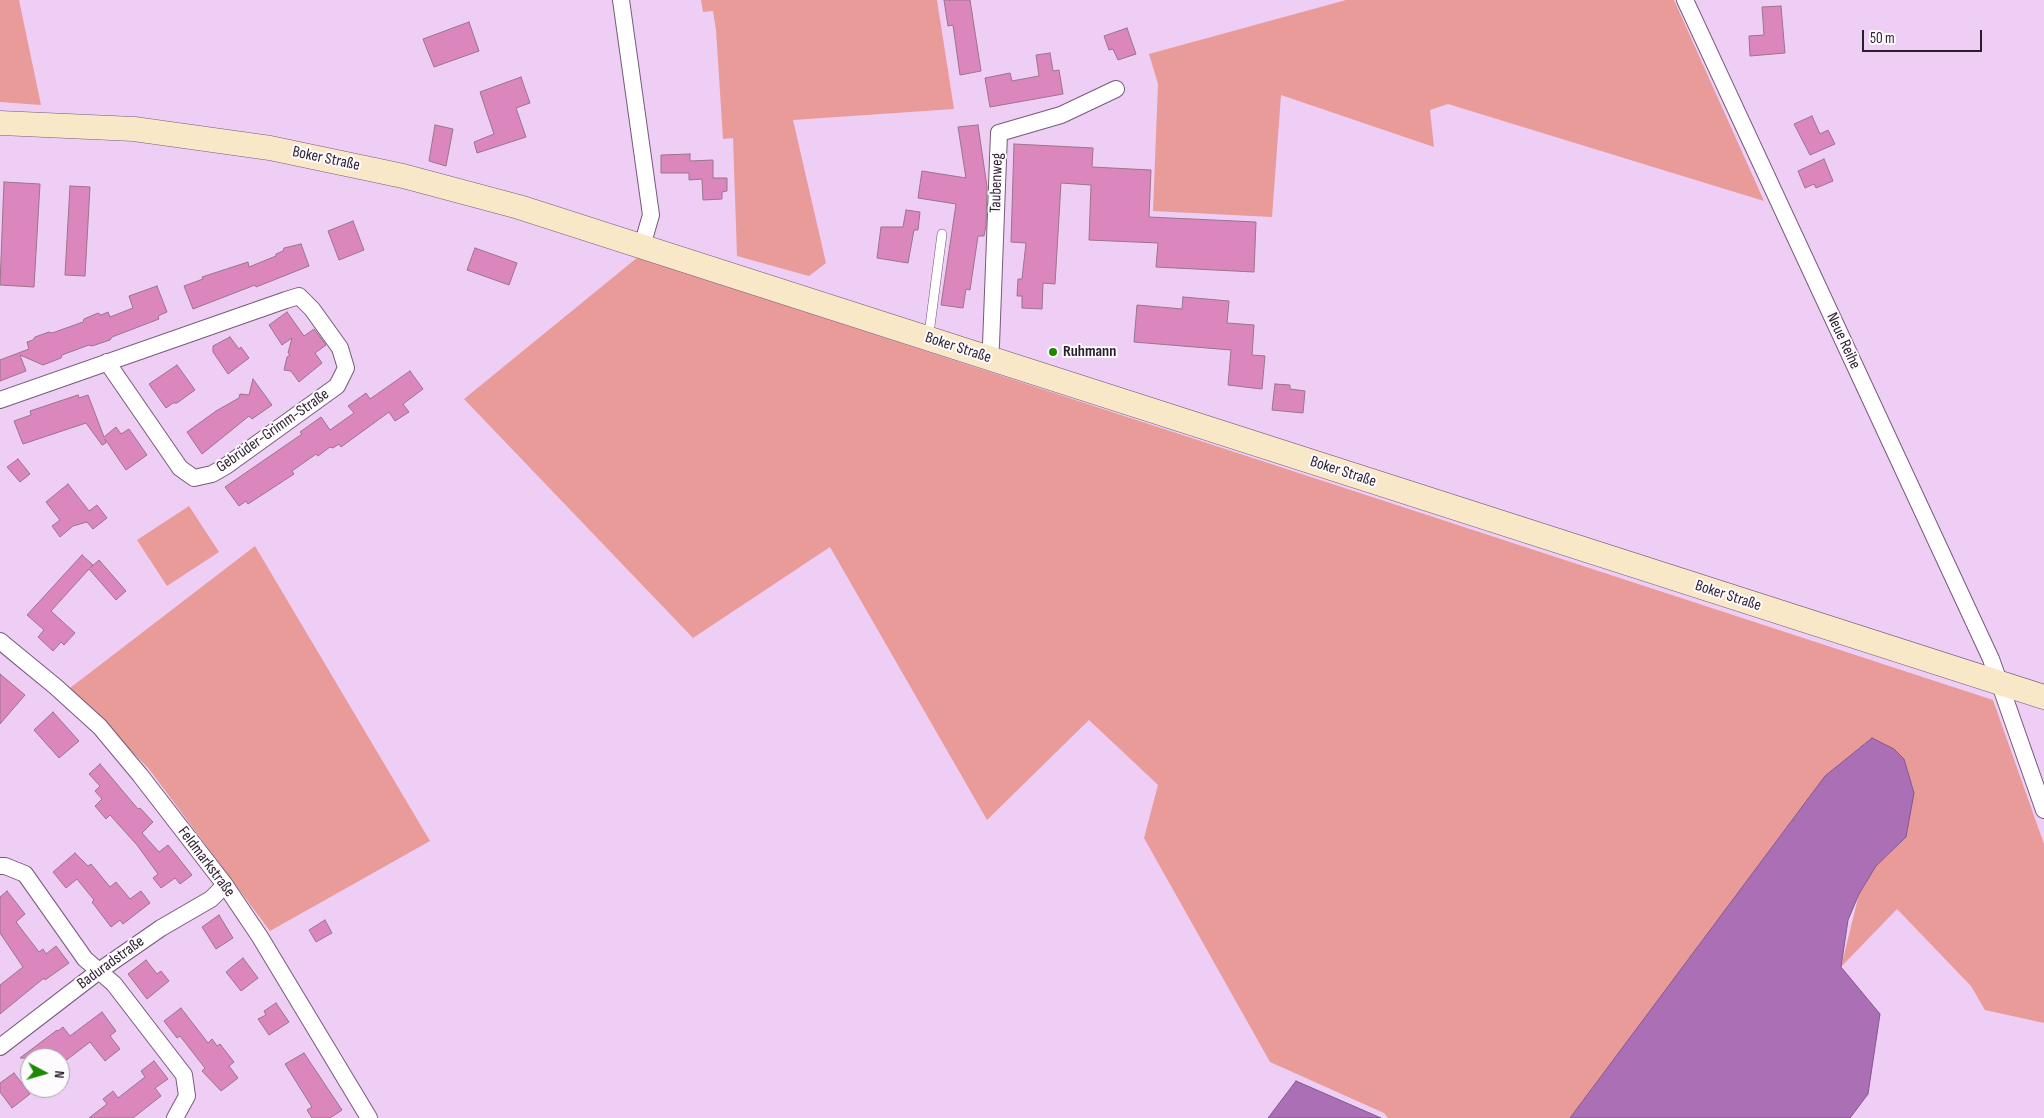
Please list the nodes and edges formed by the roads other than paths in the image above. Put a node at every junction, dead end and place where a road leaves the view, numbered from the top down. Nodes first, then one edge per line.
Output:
1 (621, 0) edge
2 (1685, 0) edge
3 (1116, 90) dead end
4 (0, 123) edge
5 (942, 234) dead end
6 (642, 246) junction
7 (926, 337) junction
8 (989, 358) junction
9 (107, 362) junction
10 (0, 400) edge
11 (0, 641) edge
12 (2000, 683) junction
13 (2044, 697) edge
14 (2044, 810) edge
15 (0, 866) edge
16 (225, 886) junction
17 (99, 971) junction
18 (0, 1047) edge
19 (175, 1118) edge
20 (369, 1118) edge

1 - 6 street
2 - 12 street, Neue Reihe
3 - 8 street, Taubenweg
4 - 6 main road, Boker Straße
5 - 7 lane
6 - 7 main road, Boker Straße
7 - 8 main road, Boker Straße
8 - 12 main road, Boker Straße
9 - 9 street, Gebrüder-Grimm-Straße
9 - 10 street, Gebrüder-Grimm-Straße
11 - 16 street, Feldmarkstraße
12 - 13 main road, Boker Straße
12 - 14 street, Neue Reihe
15 - 17 street
16 - 17 street, Baduradstraße
16 - 20 street, Feldmarkstraße
17 - 18 street, Baduradstraße
17 - 19 street

